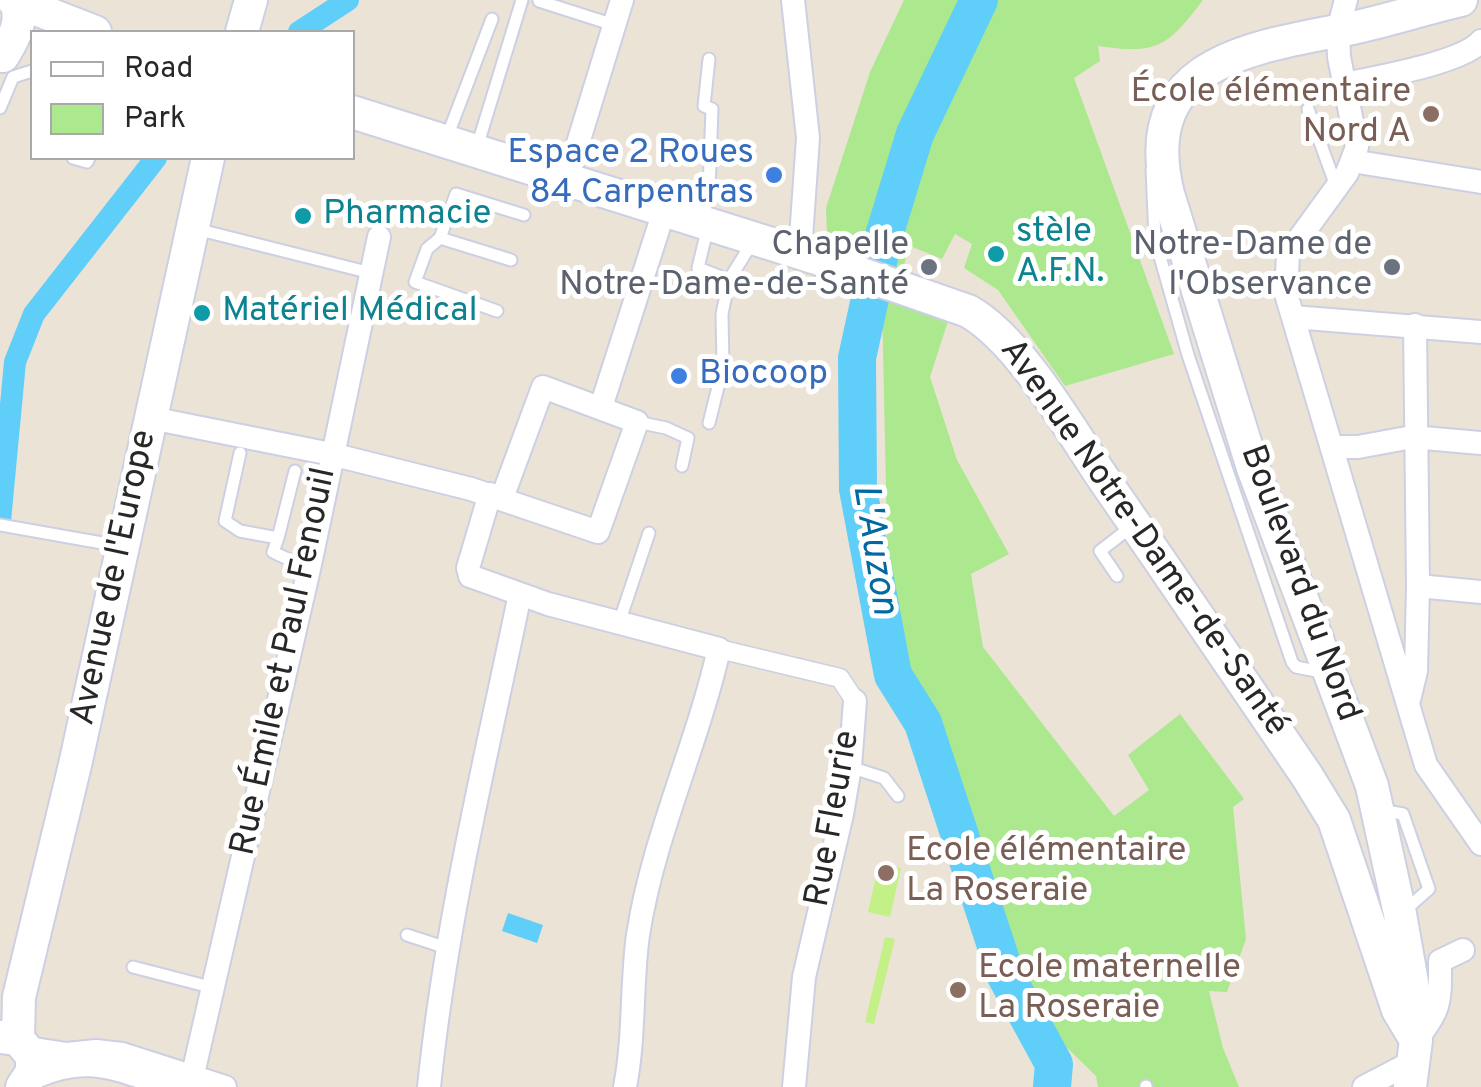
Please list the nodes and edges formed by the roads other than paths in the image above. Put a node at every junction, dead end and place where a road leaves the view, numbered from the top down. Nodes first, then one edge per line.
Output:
1 (14, 0) edge
2 (251, 0) edge
3 (522, 0) edge
4 (622, 0) edge
5 (792, 0) edge
6 (1461, 0) edge
7 (539, 1) edge
8 (1342, 15) edge
9 (0, 17) edge
10 (492, 18) dead end
11 (614, 25) junction
12 (91, 30) edge
13 (243, 30) edge
14 (1481, 41) edge
15 (17, 58) edge
16 (709, 59) dead end
17 (1346, 84) junction
18 (0, 108) edge
19 (1308, 109) dead end
20 (355, 113) edge
21 (461, 146) junction
22 (208, 160) edge
23 (1352, 161) junction
24 (566, 179) junction
25 (1481, 182) edge
26 (1336, 186) junction
27 (664, 210) junction
28 (524, 215) dead end
29 (705, 223) junction
30 (192, 228) junction
31 (379, 236) dead end
32 (440, 238) junction
33 (754, 238) junction
34 (808, 255) junction
35 (512, 260) dead end
36 (370, 273) junction
37 (729, 280) junction
38 (496, 311) dead end
39 (1292, 317) junction
40 (1415, 325) junction
41 (1481, 332) edge
42 (600, 407) junction
43 (150, 418) junction
44 (637, 422) junction
45 (709, 423) dead end
46 (1418, 437) junction
47 (1481, 443) edge
48 (1333, 447) junction
49 (240, 453) dead end
50 (331, 454) junction
51 (682, 466) dead end
52 (295, 471) dead end
53 (496, 496) junction
54 (1134, 524) junction
55 (6, 525) edge
56 (648, 533) dead end
57 (278, 538) junction
58 (122, 547) junction
59 (309, 570) junction
60 (1117, 576) dead end
61 (1418, 586) junction
62 (1481, 592) edge
63 (520, 594) junction
64 (619, 623) junction
65 (719, 649) junction
66 (1408, 666) joint
67 (855, 702) joint
68 (1408, 704) junction
69 (850, 767) junction
70 (898, 796) dead end
71 (1377, 809) junction
72 (1334, 820) junction
73 (1481, 844) edge
74 (407, 935) dead end
75 (448, 948) junction
76 (1463, 950) dead end
77 (133, 968) dead end
78 (214, 988) junction
79 (16, 1053) edge
80 (1413, 1062) edge
81 (191, 1082) edge
82 (171, 1087) edge
83 (225, 1087) edge
84 (429, 1087) edge
85 (626, 1087) edge
86 (794, 1087) edge
87 (1364, 1087) edge

1 - 9 main road
1 - 12 main road
1 - 15 main road
2 - 13 main road
3 - 21 lane
4 - 11 street
5 - 34 street
6 - 8 main road
7 - 11 lane
8 - 17 street
8 - 71 main road, Boulevard du Nord
10 - 21 lane
11 - 24 street
14 - 17 street
15 - 18 lane
16 - 29 lane
17 - 23 street
19 - 26 lane
20 - 21 main road, Avenue Notre-Dame-de-Santé
21 - 24 main road, Avenue Notre-Dame-de-Santé
22 - 30 main road, Avenue de l'Europe
23 - 25 street
23 - 26 street
24 - 27 main road, Avenue Notre-Dame-de-Santé
26 - 39 street
27 - 29 main road, Avenue Notre-Dame-de-Santé
27 - 42 street
28 - 32 lane
29 - 33 main road, Avenue Notre-Dame-de-Santé
29 - 37 lane
30 - 36 lane
30 - 43 main road, Avenue de l'Europe
31 - 36 street, Rue Émile et Paul Fenouil
32 - 35 lane
32 - 38 lane
33 - 34 main road, Avenue Notre-Dame-de-Santé
33 - 37 lane
34 - 54 main road, Avenue Notre-Dame-de-Santé
36 - 50 street, Rue Émile et Paul Fenouil
37 - 45 lane
39 - 40 street
39 - 48 street
40 - 41 street
40 - 46 street
42 - 44 street
42 - 53 street
43 - 50 street
43 - 58 main road, Avenue de l'Europe
44 - 51 lane
44 - 53 street
46 - 47 street
46 - 48 street
46 - 61 street
48 - 68 street
49 - 57 lane
50 - 53 street
50 - 59 street, Rue Émile et Paul Fenouil
52 - 57 lane
53 - 63 street
54 - 60 lane
54 - 72 main road, Avenue Notre-Dame-de-Santé
55 - 58 lane
56 - 64 lane
57 - 59 lane
58 - 79 main road, Avenue de l'Europe
59 - 78 street, Rue Émile et Paul Fenouil
61 - 62 street
61 - 68 street
63 - 64 street
63 - 75 street
64 - 65 street
65 - 67 street, Rue Fleurie
65 - 85 street
66 - 66 street
67 - 69 street, Rue Fleurie
68 - 73 street
69 - 70 lane
69 - 86 street, Rue Fleurie
71 - 72 main road
71 - 80 main road, Boulevard du Nord
72 - 80 main road, Avenue Notre-Dame-de-Santé
74 - 75 lane
75 - 84 street
76 - 80 street
77 - 78 lane
78 - 81 street, Rue Émile et Paul Fenouil
79 - 81 street
79 - 82 street
80 - 87 street
81 - 83 street

